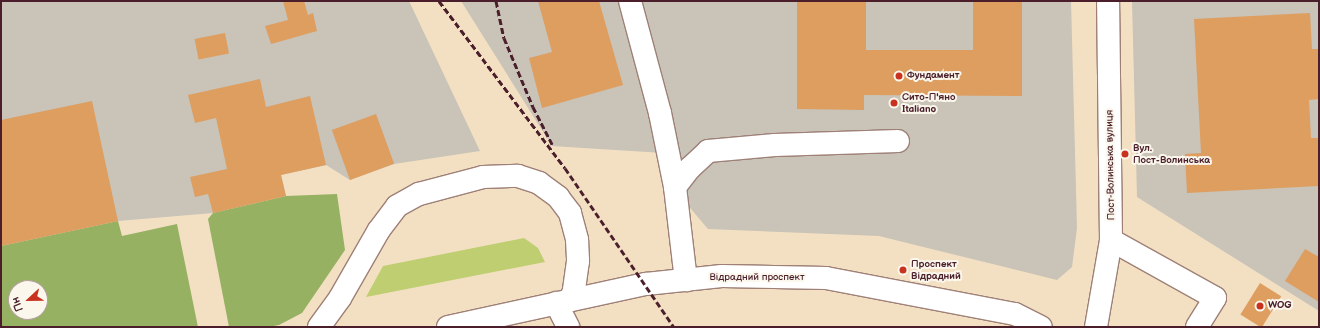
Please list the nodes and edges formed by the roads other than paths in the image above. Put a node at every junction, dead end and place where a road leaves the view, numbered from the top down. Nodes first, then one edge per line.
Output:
1 (630, 1) edge
2 (1108, 1) edge
3 (898, 141) dead end
4 (676, 187) junction
5 (1112, 240) junction
6 (686, 280) junction
7 (563, 301) junction
8 (319, 327) edge
9 (448, 327) edge
10 (568, 327) edge
11 (1041, 327) edge
12 (1096, 327) edge
13 (1197, 327) edge

1 - 4 main road
2 - 5 main road, Пост-Волинська вулиця
3 - 4 main road
4 - 6 main road
5 - 12 main road, Пост-Волинська вулиця
5 - 13 main road
6 - 7 main road, Відрадний проспект
6 - 11 main road, Відрадний проспект
7 - 8 main road
7 - 9 main road, Відрадний проспект
7 - 10 main road

